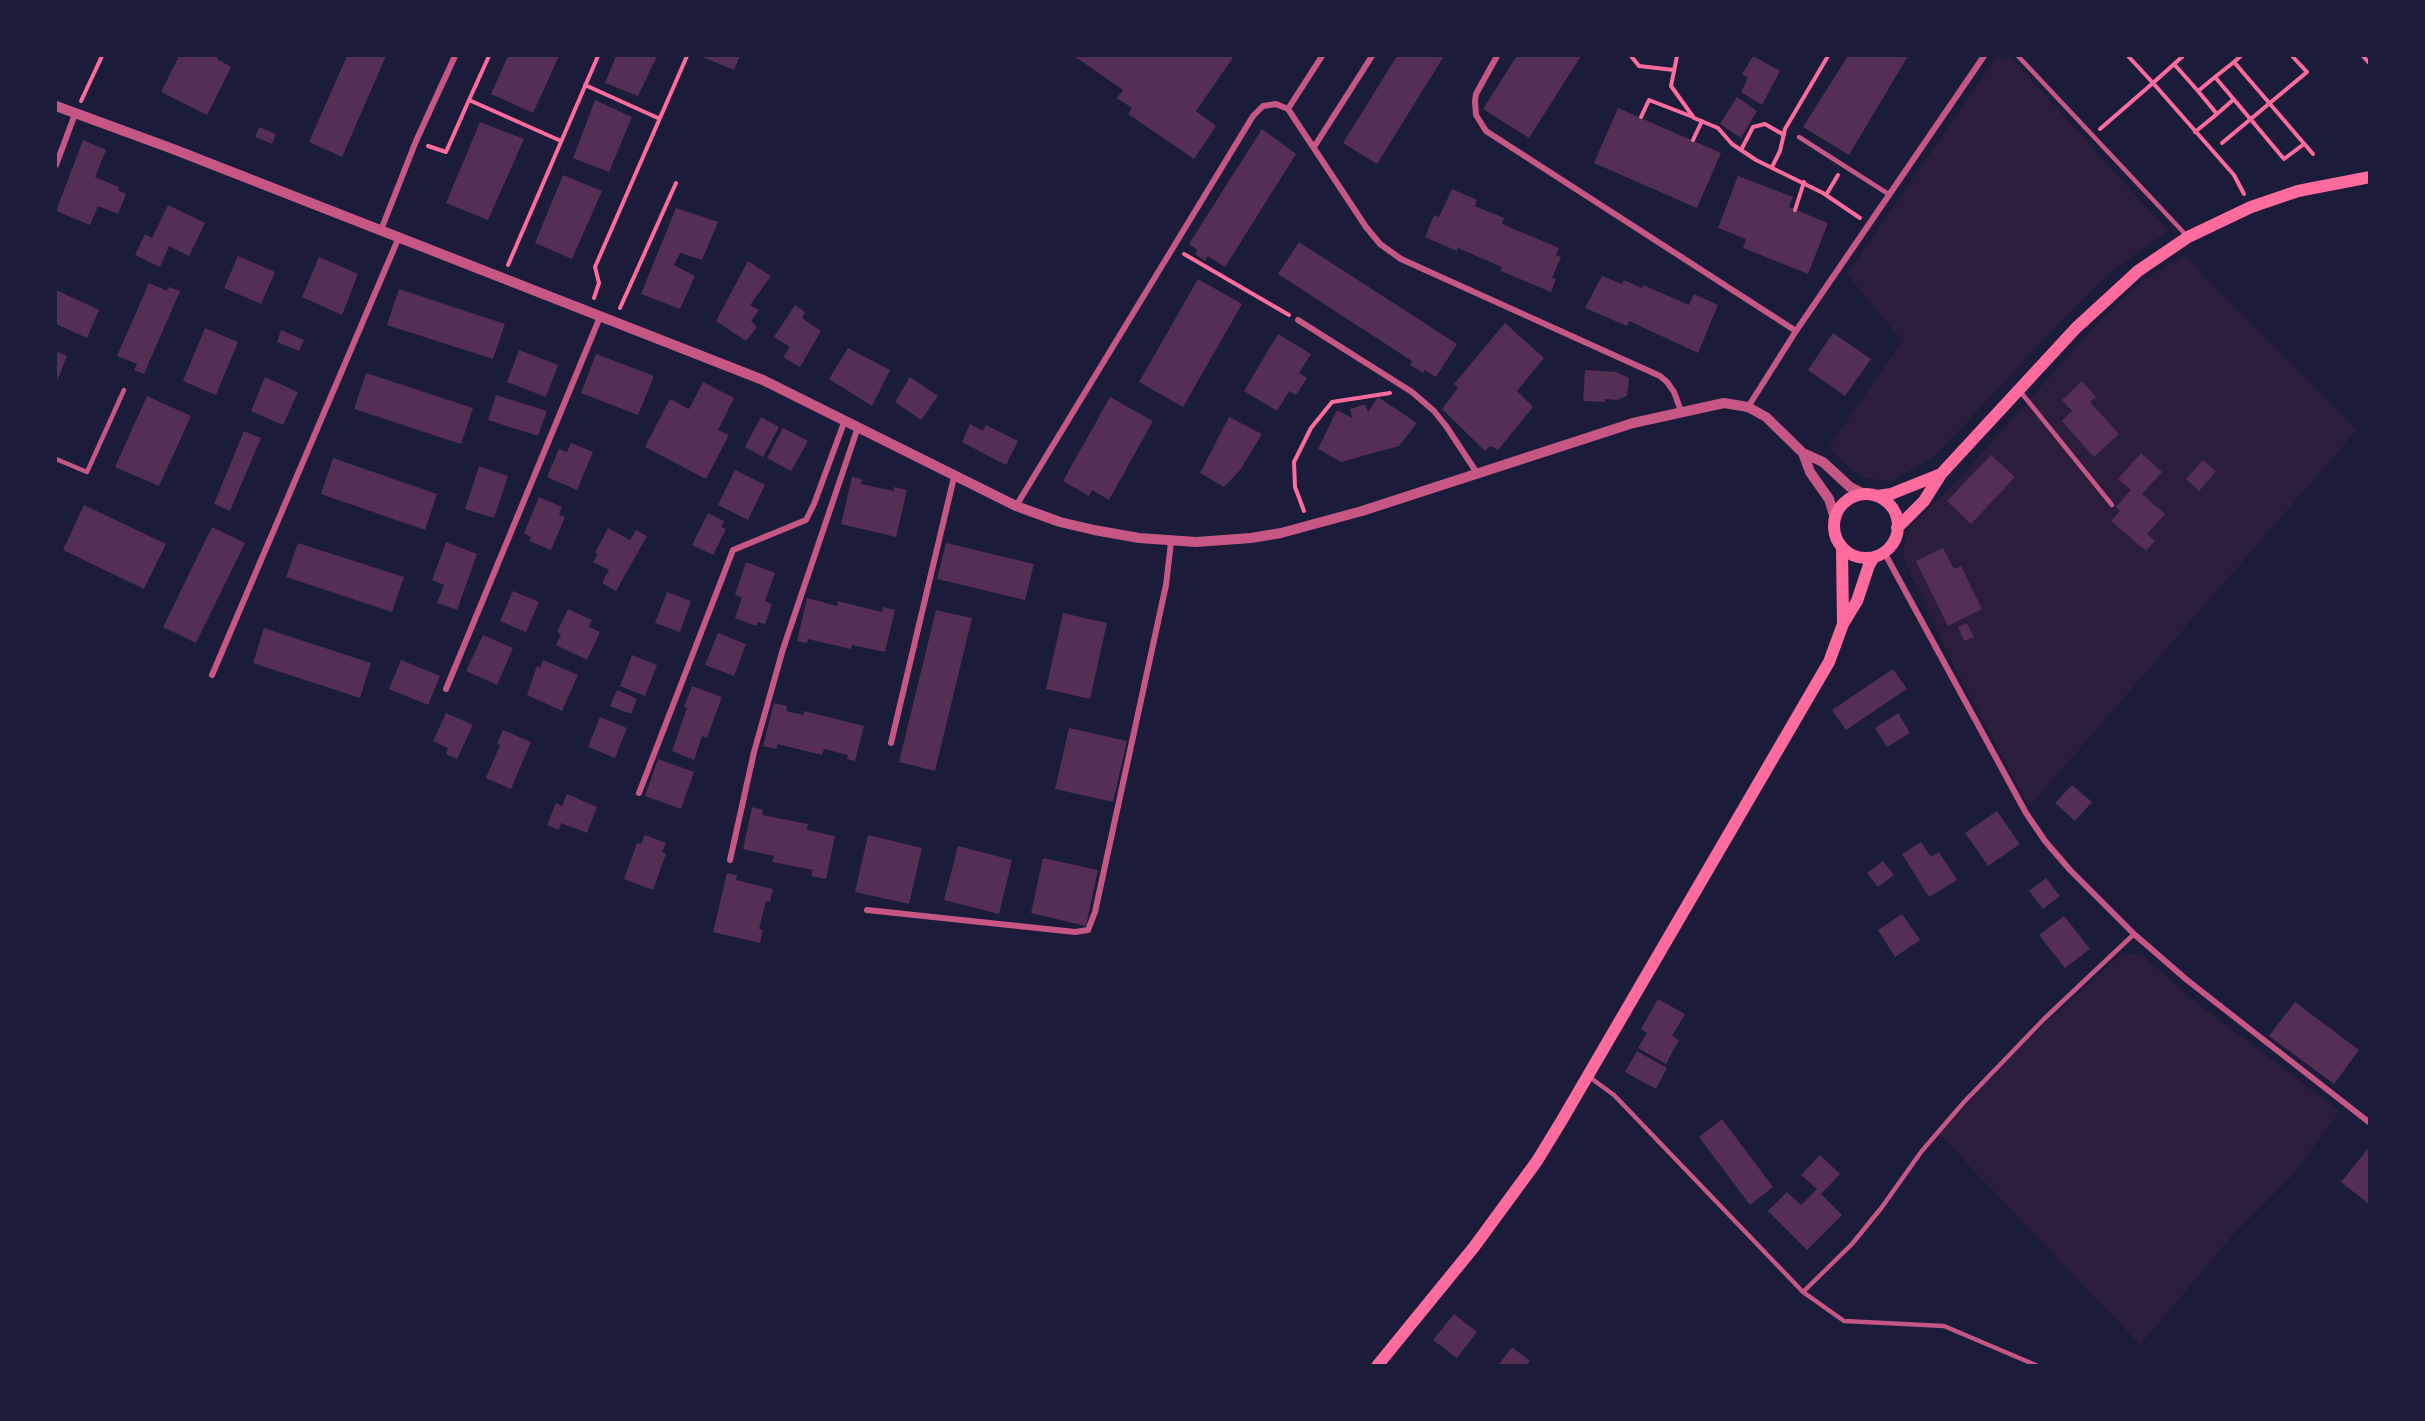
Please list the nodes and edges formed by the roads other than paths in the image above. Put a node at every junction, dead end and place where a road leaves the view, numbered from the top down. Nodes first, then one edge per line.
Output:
1 (455, 56) edge
2 (1322, 56) edge
3 (1372, 56) edge
4 (1497, 56) edge
5 (1984, 56) edge
6 (2018, 56) edge
7 (56, 106) edge
8 (1288, 109) junction
9 (75, 114) junction
10 (1798, 136) dead end
11 (1314, 147) junction
12 (56, 165) edge
13 (2370, 177) edge
14 (1890, 196) junction
15 (381, 230) junction
16 (399, 237) junction
17 (2188, 237) junction
18 (595, 315) junction
19 (1298, 320) road end
20 (1796, 330) junction
21 (124, 390) dead end
22 (2019, 390) junction
23 (1748, 407) junction
24 (1682, 411) junction
25 (846, 420) junction
26 (859, 427) junction
27 (1803, 453) junction
28 (56, 459) edge
29 (1477, 473) junction
30 (1941, 474) junction
31 (954, 477) junction
32 (1871, 495) junction
33 (1016, 506) junction
34 (2112, 506) dead end
35 (1835, 518) junction
36 (1897, 528) junction
37 (1171, 542) junction
38 (1842, 548) junction
39 (1879, 554) junction
40 (1843, 624) junction
41 (212, 675) dead end
42 (446, 689) dead end
43 (891, 743) dead end
44 (639, 793) dead end
45 (730, 860) dead end
46 (867, 910) dead end
47 (2134, 934) junction
48 (1588, 1076) junction
49 (2370, 1123) edge
50 (1803, 1292) junction
51 (1377, 1365) edge
52 (2038, 1365) edge

1 - 15 street
2 - 8 street
3 - 11 street
4 - 20 street
5 - 14 street
6 - 17 lane
7 - 9 street
8 - 11 street
8 - 33 street
9 - 12 street
9 - 15 street
10 - 14 lane
11 - 24 street
13 - 17 main road
14 - 20 street
15 - 16 street
16 - 18 street
16 - 41 street
17 - 22 main road
18 - 25 street
18 - 42 street
19 - 29 street
20 - 23 street
21 - 28 lane
22 - 30 main road
22 - 34 lane
23 - 24 street
23 - 27 street
24 - 29 street
25 - 26 street
25 - 44 street
26 - 31 street
26 - 45 street
27 - 32 street
27 - 35 street
29 - 37 street
30 - 32 main road
30 - 36 main road
31 - 33 street
31 - 43 street
32 - 35 main road
32 - 36 main road
33 - 37 street
35 - 38 main road
36 - 39 main road
37 - 46 street
38 - 39 main road
38 - 40 main road
39 - 40 main road
39 - 47 street
40 - 48 main road
47 - 49 street
47 - 50 lane
48 - 50 lane
48 - 51 main road
50 - 52 lane

